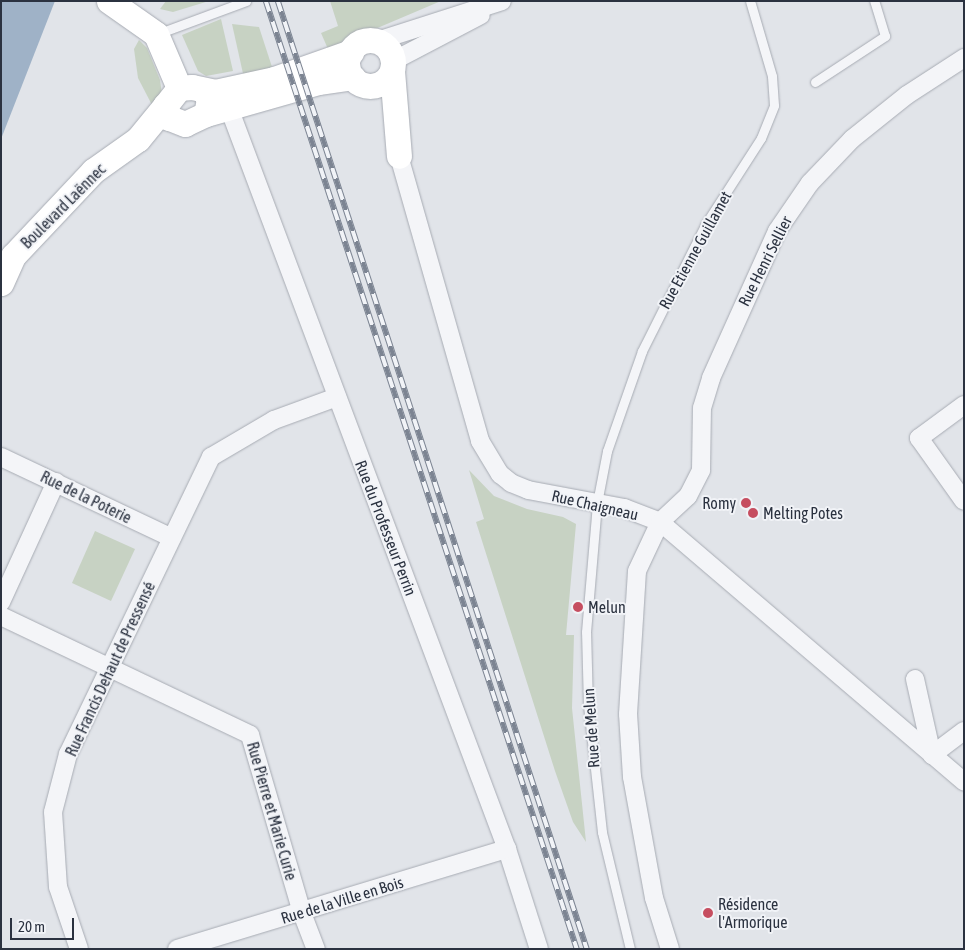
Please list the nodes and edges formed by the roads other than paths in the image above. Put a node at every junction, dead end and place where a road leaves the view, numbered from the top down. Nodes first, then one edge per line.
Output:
1 (109, 1) edge
2 (246, 1) edge
3 (503, 1) edge
4 (750, 1) edge
5 (874, 1) edge
6 (156, 34) junction
7 (377, 41) junction
8 (351, 52) junction
9 (964, 58) edge
10 (392, 66) junction
11 (361, 82) junction
12 (815, 82) dead end
13 (194, 105) junction
14 (399, 156) junction
15 (1, 283) edge
16 (337, 397) junction
17 (964, 405) edge
18 (1, 457) edge
19 (56, 482) junction
20 (964, 501) edge
21 (597, 503) junction
22 (660, 522) junction
23 (172, 538) junction
24 (1, 602) edge
25 (1, 616) edge
26 (109, 668) junction
27 (916, 679) dead end
28 (964, 731) edge
29 (932, 755) junction
30 (964, 782) edge
31 (507, 850) junction
32 (302, 913) junction
33 (79, 949) edge
34 (177, 949) edge
35 (316, 949) edge
36 (540, 949) edge
37 (630, 949) edge
38 (670, 949) edge

1 - 6 main road
2 - 6 lane
3 - 7 street
3 - 10 street
4 - 21 lane, Rue Etienne Guillamet
5 - 12 lane
6 - 13 main road
7 - 8 main road
7 - 10 main road
8 - 11 main road
8 - 13 main road
9 - 22 street, Rue Henri Sellier
10 - 11 main road
10 - 14 main road, Rue Chaigneau
11 - 13 main road
11 - 14 main road, Rue Chaigneau
13 - 15 main road, Boulevard Laënnec
13 - 16 street, Rue du Professeur Perrin
14 - 21 street, Rue Chaigneau
16 - 23 street, Rue Francis Dehaut de Pressensé
16 - 31 street, Rue du Professeur Perrin
17 - 20 street
18 - 19 street, Rue de la Poterie
19 - 23 street, Rue de la Poterie
19 - 24 street
21 - 22 street, Rue Chaigneau
21 - 37 lane, Rue de Melun
22 - 29 street, Rue Chaigneau
22 - 38 street
23 - 26 street, Rue Francis Dehaut de Pressensé
25 - 26 street, Rue Pierre et Marie Curie
26 - 32 street, Rue Pierre et Marie Curie
26 - 33 street, Rue Francis Dehaut de Pressensé
27 - 29 street
28 - 29 street
29 - 30 street, Rue Chaigneau
31 - 32 street, Rue de la Ville en Bois
31 - 36 street, Rue du Professeur Perrin
32 - 34 street, Rue de la Ville en Bois
32 - 35 street, Rue Pierre et Marie Curie

